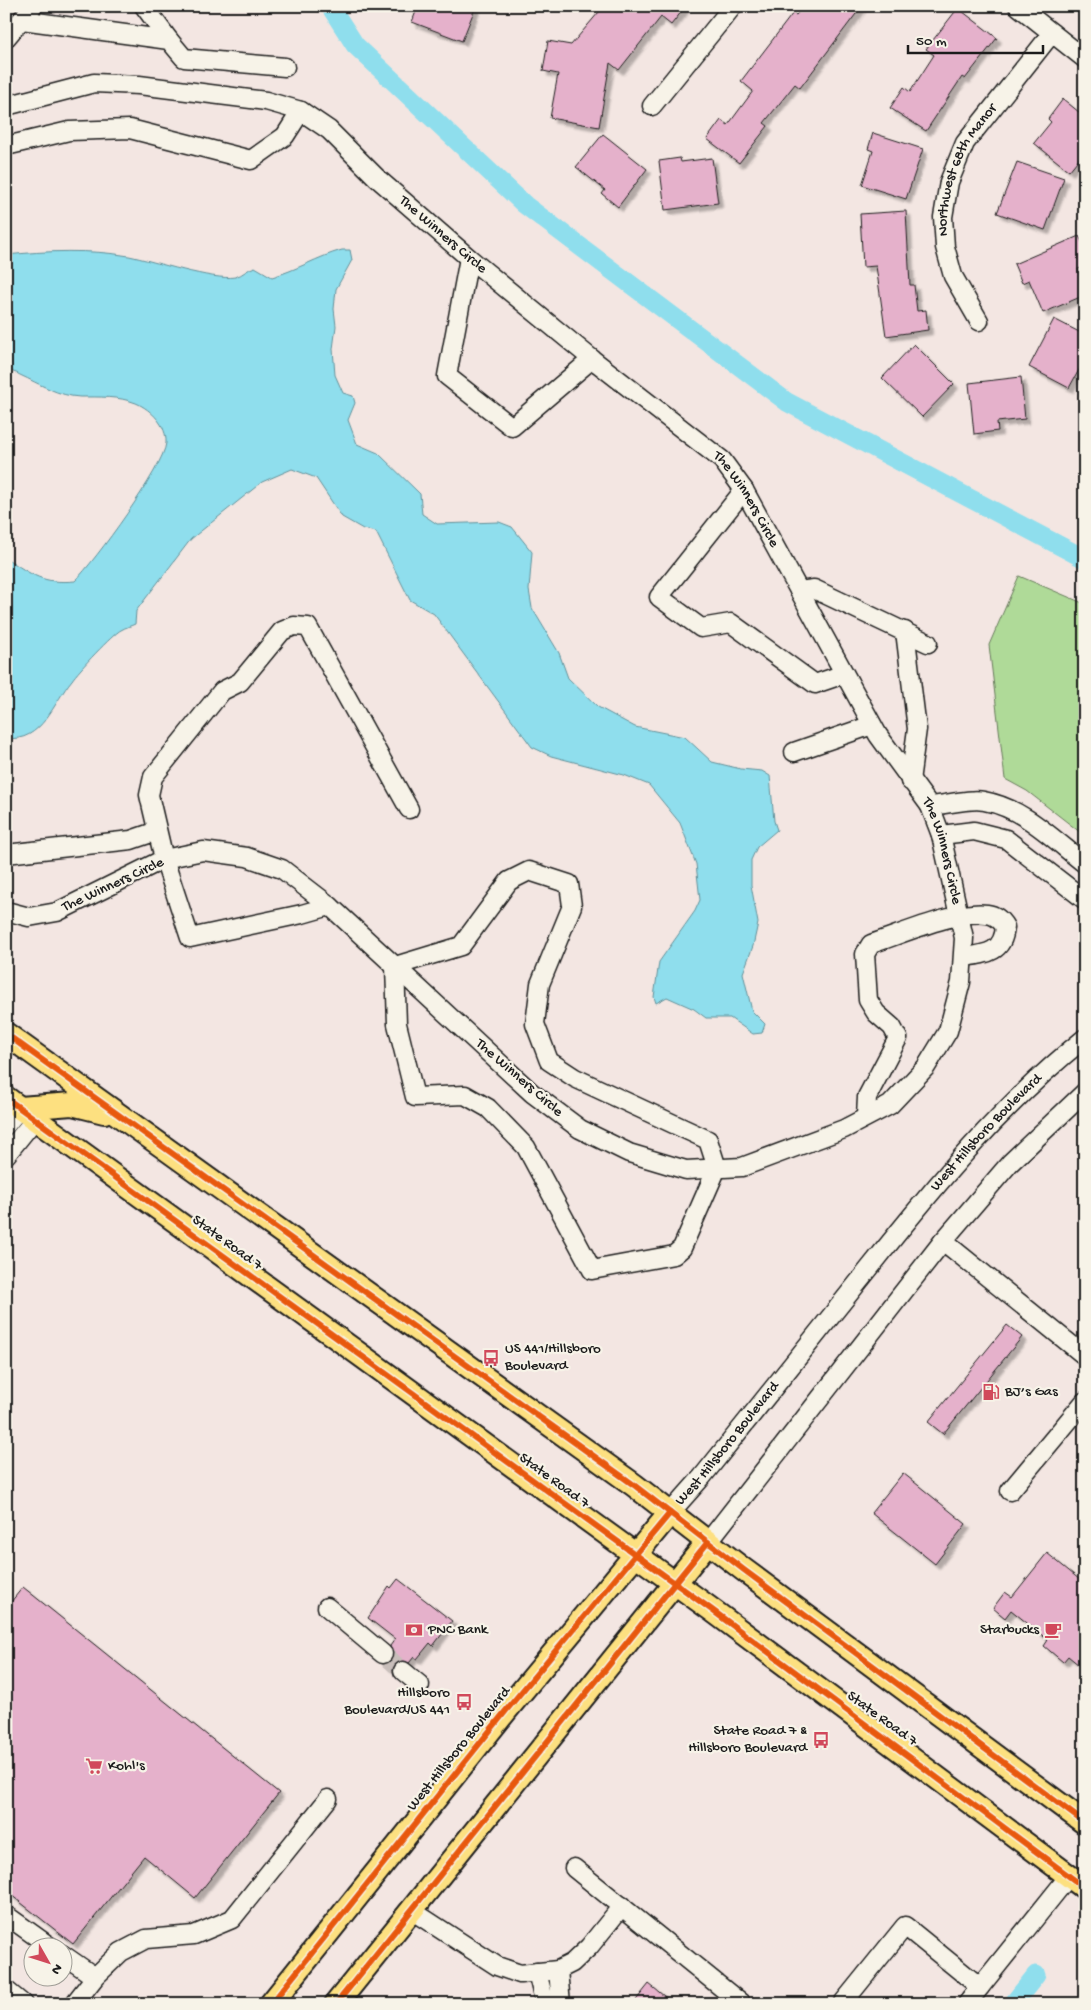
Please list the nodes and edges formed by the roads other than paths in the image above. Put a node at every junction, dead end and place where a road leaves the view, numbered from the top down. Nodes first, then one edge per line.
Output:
1 (33, 6) edge
2 (144, 6) edge
3 (733, 6) edge
4 (1018, 6) edge
5 (22, 20) junction
6 (1052, 33) junction
7 (6, 38) edge
8 (168, 40) junction
9 (1085, 59) edge
10 (285, 68) dead end
11 (6, 106) edge
12 (652, 106) dead end
13 (301, 111) junction
14 (6, 146) edge
15 (469, 258) junction
16 (979, 322) dead end
17 (592, 359) junction
18 (744, 490) junction
19 (798, 590) junction
20 (905, 631) junction
21 (928, 643) dead end
22 (844, 674) junction
23 (872, 725) junction
24 (794, 752) dead end
25 (910, 781) junction
26 (930, 806) junction
27 (409, 809) dead end
28 (157, 831) junction
29 (941, 835) junction
30 (1063, 847) junction
31 (6, 854) edge
32 (164, 859) junction
33 (1085, 864) edge
34 (1046, 869) junction
35 (1085, 900) edge
36 (330, 906) junction
37 (6, 911) edge
38 (959, 916) junction
39 (964, 956) junction
40 (395, 966) junction
41 (6, 1034) edge
42 (1085, 1038) edge
43 (1085, 1092) edge
44 (17, 1112) edge
45 (118, 1116) junction
46 (866, 1117) junction
47 (6, 1155) edge
48 (717, 1168) junction
49 (943, 1241) junction
50 (1085, 1356) edge
51 (1085, 1400) edge
52 (1010, 1491) dead end
53 (670, 1513) junction
54 (708, 1542) junction
55 (635, 1555) junction
56 (674, 1583) junction
57 (327, 1608) dead end
58 (383, 1654) tunnel mouth
59 (403, 1671) tunnel mouth
60 (420, 1685) dead end
61 (328, 1800) dead end
62 (1082, 1816) edge
63 (574, 1868) dead end
64 (1077, 1882) edge
65 (622, 1906) junction
66 (411, 1910) junction
67 (6, 1915) edge
68 (38, 1938) edge
69 (72, 1961) edge
70 (558, 1970) junction
71 (537, 1972) junction
72 (95, 1977) junction
73 (980, 1987) junction
74 (6, 1990) edge
75 (23, 2004) edge
76 (74, 2004) edge
77 (271, 2004) edge
78 (336, 2004) edge
79 (545, 2004) edge
80 (561, 2004) edge
81 (742, 2004) edge
82 (842, 2004) edge
83 (967, 2004) edge

1 - 5 street
2 - 8 street
3 - 12 street
4 - 6 street
5 - 7 street
5 - 8 street
6 - 9 street
6 - 16 street, Northwest 68th Manor
8 - 10 street
11 - 13 street, The Winners Circle
13 - 14 street
13 - 15 street, The Winners Circle
15 - 17 street, The Winners Circle
15 - 17 street
17 - 18 street, The Winners Circle
18 - 19 street, The Winners Circle
18 - 22 street
19 - 20 street
19 - 22 street, The Winners Circle
20 - 21 street
20 - 25 street
22 - 23 street, The Winners Circle
23 - 24 street
23 - 25 street, The Winners Circle
25 - 26 street, The Winners Circle
26 - 29 street, The Winners Circle
26 - 30 street
27 - 28 street
28 - 31 street
28 - 32 street
29 - 34 street
29 - 38 street, The Winners Circle
30 - 33 street
30 - 34 street
32 - 36 street, The Winners Circle
32 - 36 street
32 - 37 street, The Winners Circle
34 - 35 street
36 - 40 street, The Winners Circle
38 - 39 street, The Winners Circle
38 - 39 street
38 - 46 street
39 - 46 street, The Winners Circle
40 - 48 street, The Winners Circle
40 - 48 street
40 - 48 street
41 - 45 main road
42 - 53 street, West Hillsboro Boulevard
43 - 49 street
44 - 45 main road
44 - 47 street
44 - 55 main road, State Road 7
45 - 53 main road
46 - 48 street, The Winners Circle
49 - 50 street
49 - 54 street
51 - 52 street
53 - 54 main road
53 - 55 main road, West Hillsboro Boulevard
54 - 56 main road
54 - 62 main road
55 - 56 main road, State Road 7
55 - 77 main road, West Hillsboro Boulevard
56 - 64 main road, State Road 7
56 - 66 main road
57 - 58 street
59 - 60 street
61 - 72 street
63 - 65 street
64 - 73 street
65 - 70 street
65 - 81 street
66 - 71 street
66 - 78 main road
67 - 68 street
69 - 72 street
70 - 71 street
70 - 80 street
71 - 79 street
72 - 76 street
73 - 82 street
73 - 83 street
74 - 75 street

